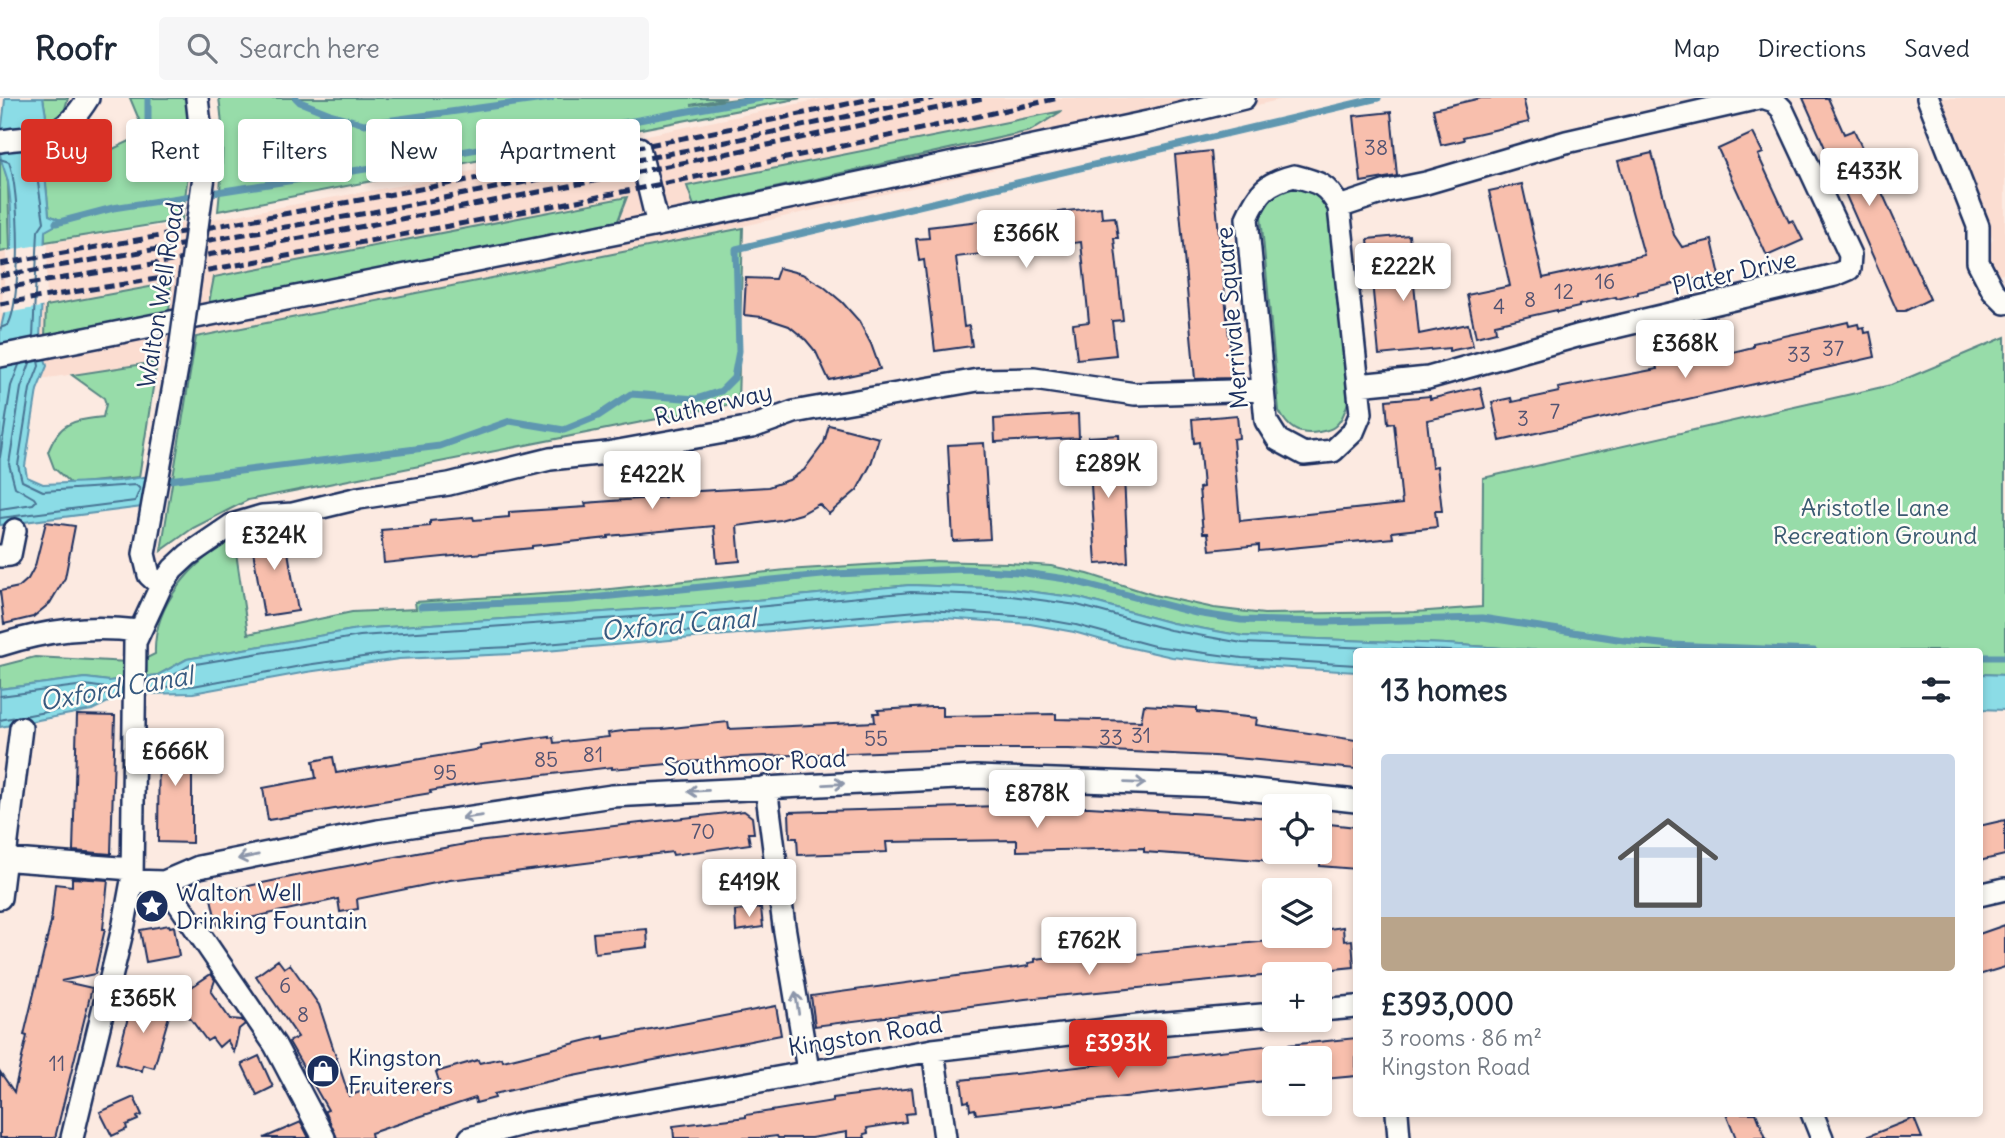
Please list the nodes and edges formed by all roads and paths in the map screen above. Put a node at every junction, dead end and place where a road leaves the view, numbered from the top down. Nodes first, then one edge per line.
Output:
1 (88, 98) edge
2 (197, 98) edge
3 (1244, 98) edge
4 (1759, 98) edge
5 (1765, 98) edge
6 (1928, 98) edge
7 (0, 141) edge
8 (640, 152) edge
9 (1339, 208) junction
10 (658, 225) junction
11 (2005, 303) edge
12 (0, 356) edge
13 (1358, 385) junction
14 (1263, 390) junction
15 (15, 530) dead end
16 (0, 556) edge
17 (161, 586) junction
18 (139, 631) junction
19 (0, 645) edge
20 (21, 728) dead end
21 (766, 787) junction
22 (1353, 801) edge
23 (3, 859) edge
24 (132, 875) junction
25 (164, 882) junction
26 (2005, 889) edge
27 (1983, 894) edge
28 (0, 898) edge
29 (1353, 1007) edge
30 (1332, 1009) edge
31 (1262, 1015) edge
32 (933, 1050) junction
33 (808, 1070) junction
34 (1397, 1117) edge
35 (1814, 1117) edge
36 (72, 1138) edge
37 (324, 1138) edge
38 (470, 1138) edge
39 (945, 1138) edge
40 (1399, 1138) edge
41 (1822, 1138) edge

1 - 7 street
2 - 17 street, Walton Well Road, bridge
3 - 10 street
4 - 9 street
5 - 13 street, Plater Drive
6 - 11 street
8 - 10 street
9 - 13 street, Merrivale Square
9 - 14 street, Merrivale Square
10 - 12 street
13 - 14 street, Merrivale Square
14 - 17 street, Rutherway
15 - 16 street
17 - 18 street
18 - 19 street
18 - 24 street
20 - 23 street
21 -> 22 street, Southmoor Road
21 -> 25 street, Southmoor Road
33 -> 21 street
23 - 24 street
23 - 28 street
24 - 25 street
24 - 36 street
25 - 37 street
26 - 27 street
29 - 30 street
31 - 32 street, Kingston Road
32 - 33 street, Kingston Road
32 - 39 street
33 - 38 street, Kingston Road
34 - 40 street
35 - 41 street

